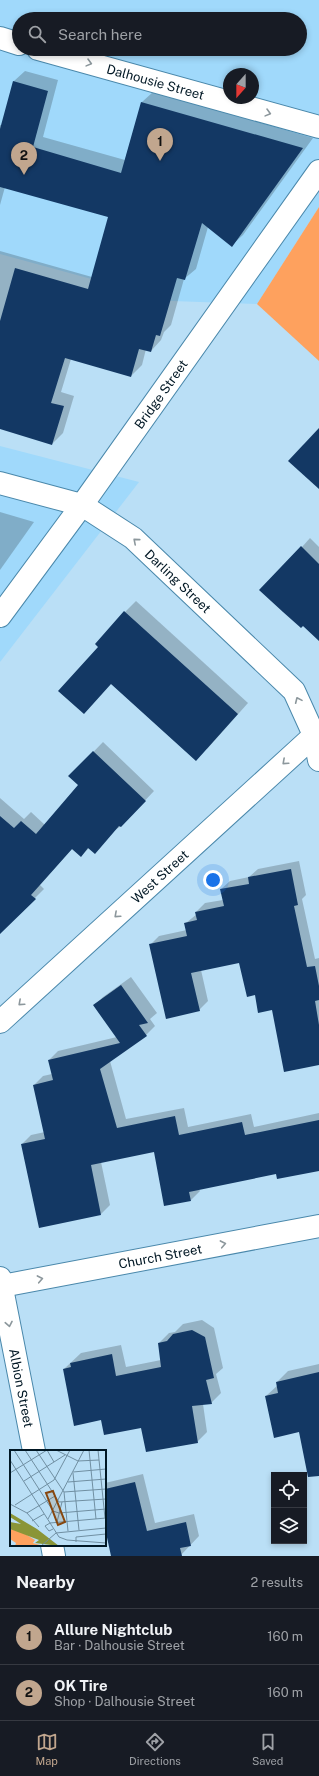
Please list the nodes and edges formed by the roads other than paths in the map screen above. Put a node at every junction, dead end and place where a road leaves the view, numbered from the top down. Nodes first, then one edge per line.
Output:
1 (0, 38) edge
2 (12, 42) edge
3 (63, 56) edge
4 (319, 127) edge
5 (319, 171) edge
6 (0, 483) edge
7 (82, 505) junction
8 (0, 616) edge
9 (316, 733) edge
10 (319, 760) edge
11 (0, 1022) edge
12 (319, 1226) edge
13 (1, 1282) edge
14 (34, 1450) edge
15 (52, 1546) edge
16 (54, 1556) edge

1 - 2 street
3 -> 4 street, Dalhousie Street
5 - 7 street, Bridge Street
6 - 7 street, Darling Street
7 - 8 street, Bridge Street
9 -> 7 street, Darling Street
9 - 10 street, Darling Street
9 -> 11 street, West Street
13 -> 12 street, Church Street
13 -> 14 street, Albion Street
15 - 16 street

